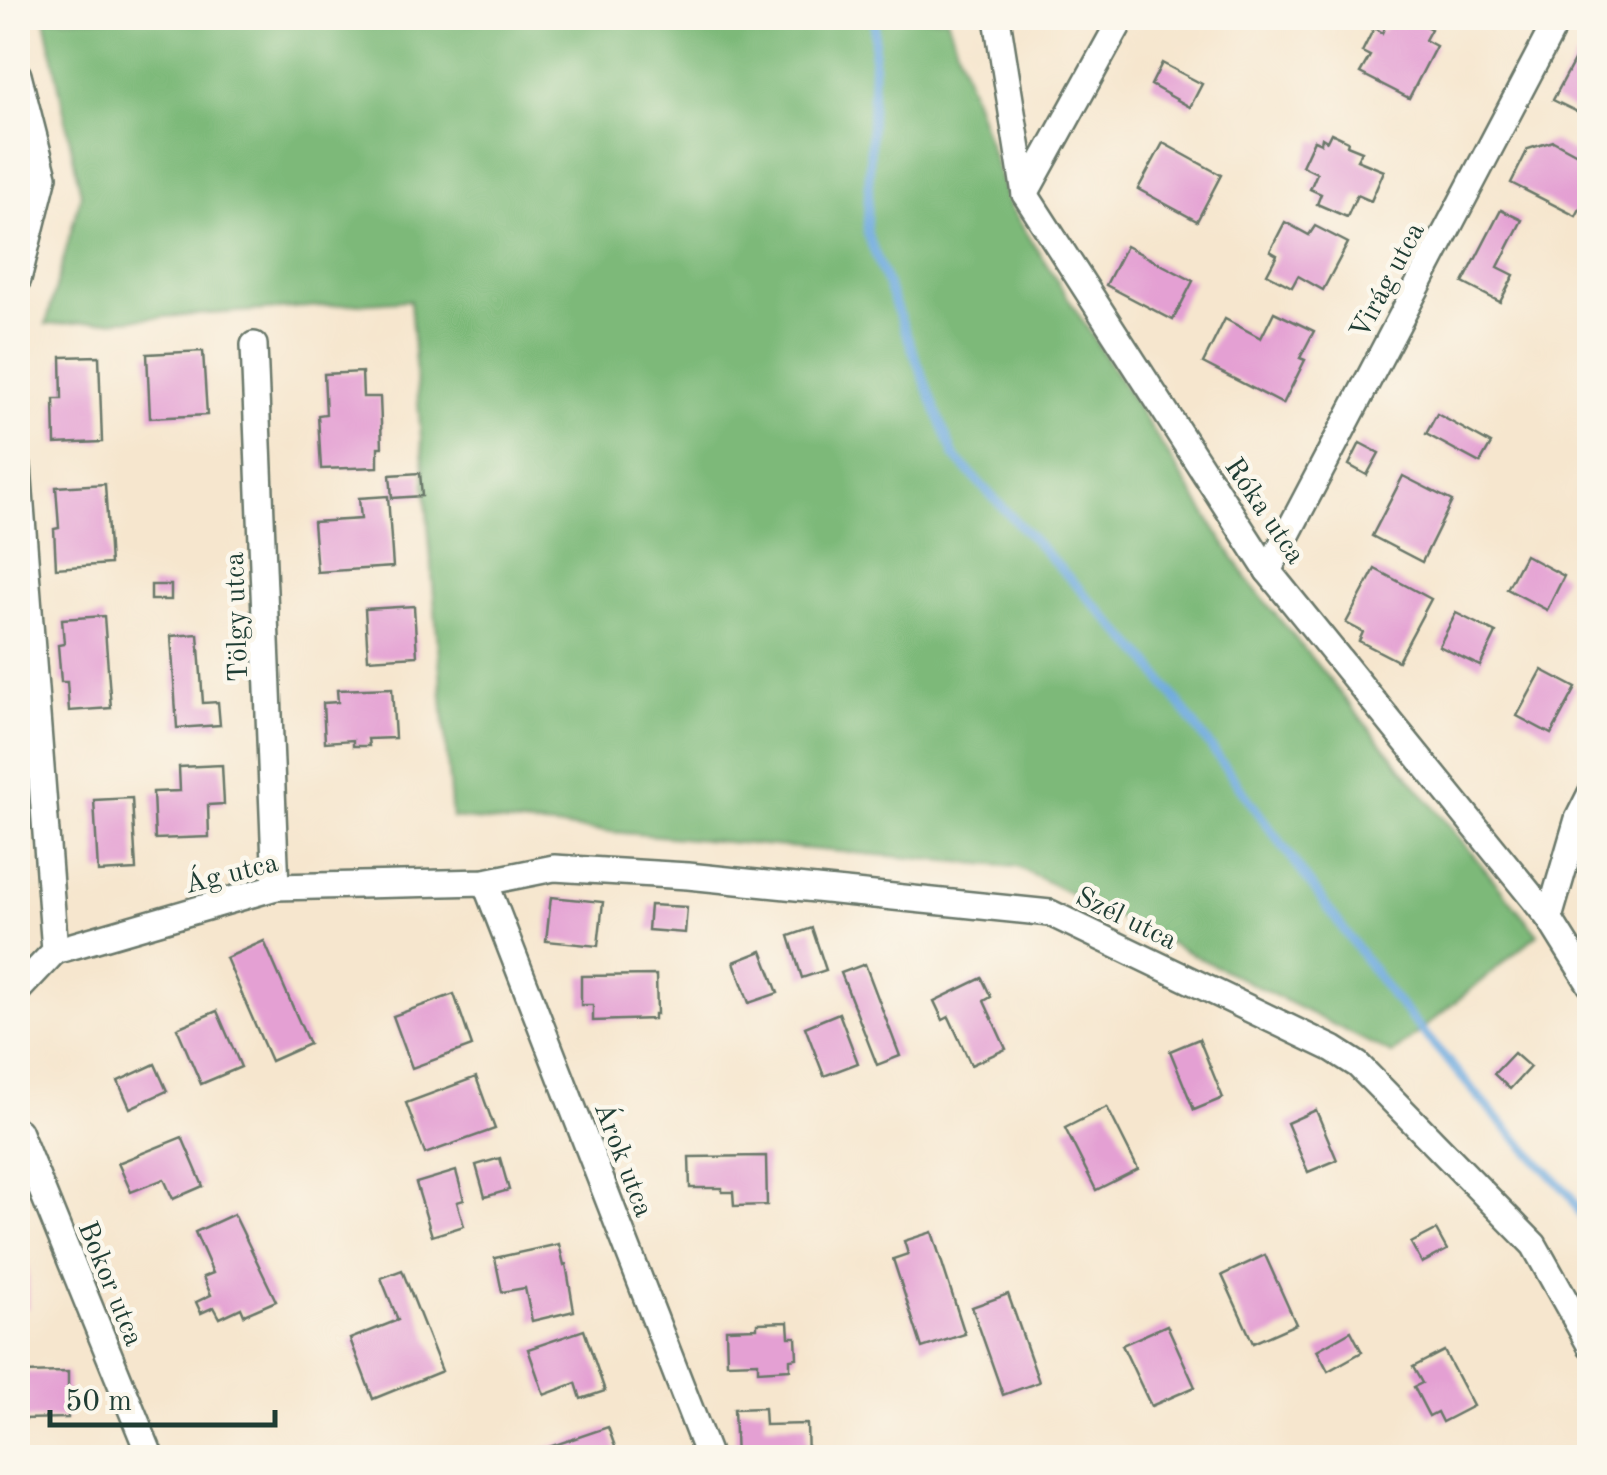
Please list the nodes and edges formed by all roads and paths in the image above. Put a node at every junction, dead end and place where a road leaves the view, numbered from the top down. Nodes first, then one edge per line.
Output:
1 (997, 18) edge
2 (1122, 18) edge
3 (1558, 18) edge
4 (18, 75) edge
5 (1025, 194) junction
6 (18, 279) edge
7 (254, 346) dead end
8 (18, 466) edge
9 (1268, 571) junction
10 (1590, 796) edge
11 (485, 882) junction
12 (276, 887) junction
13 (1549, 918) junction
14 (55, 951) junction
15 (1590, 984) edge
16 (18, 990) edge
17 (18, 1131) edge
18 (1590, 1346) edge
19 (151, 1458) edge
20 (709, 1458) edge

1 - 5 street, Róka utca
2 - 5 street
3 - 9 street, Virág utca
4 - 6 street
5 - 9 street, Róka utca
7 - 12 street, Tölgy utca
8 - 14 street
9 - 13 street, Róka utca
10 - 13 street
11 - 12 street, Ág utca
11 - 18 street, Szél utca
11 - 20 street, Árok utca
12 - 14 street, Ág utca
13 - 15 street, Róka utca
14 - 16 street
17 - 19 street, Bokor utca

